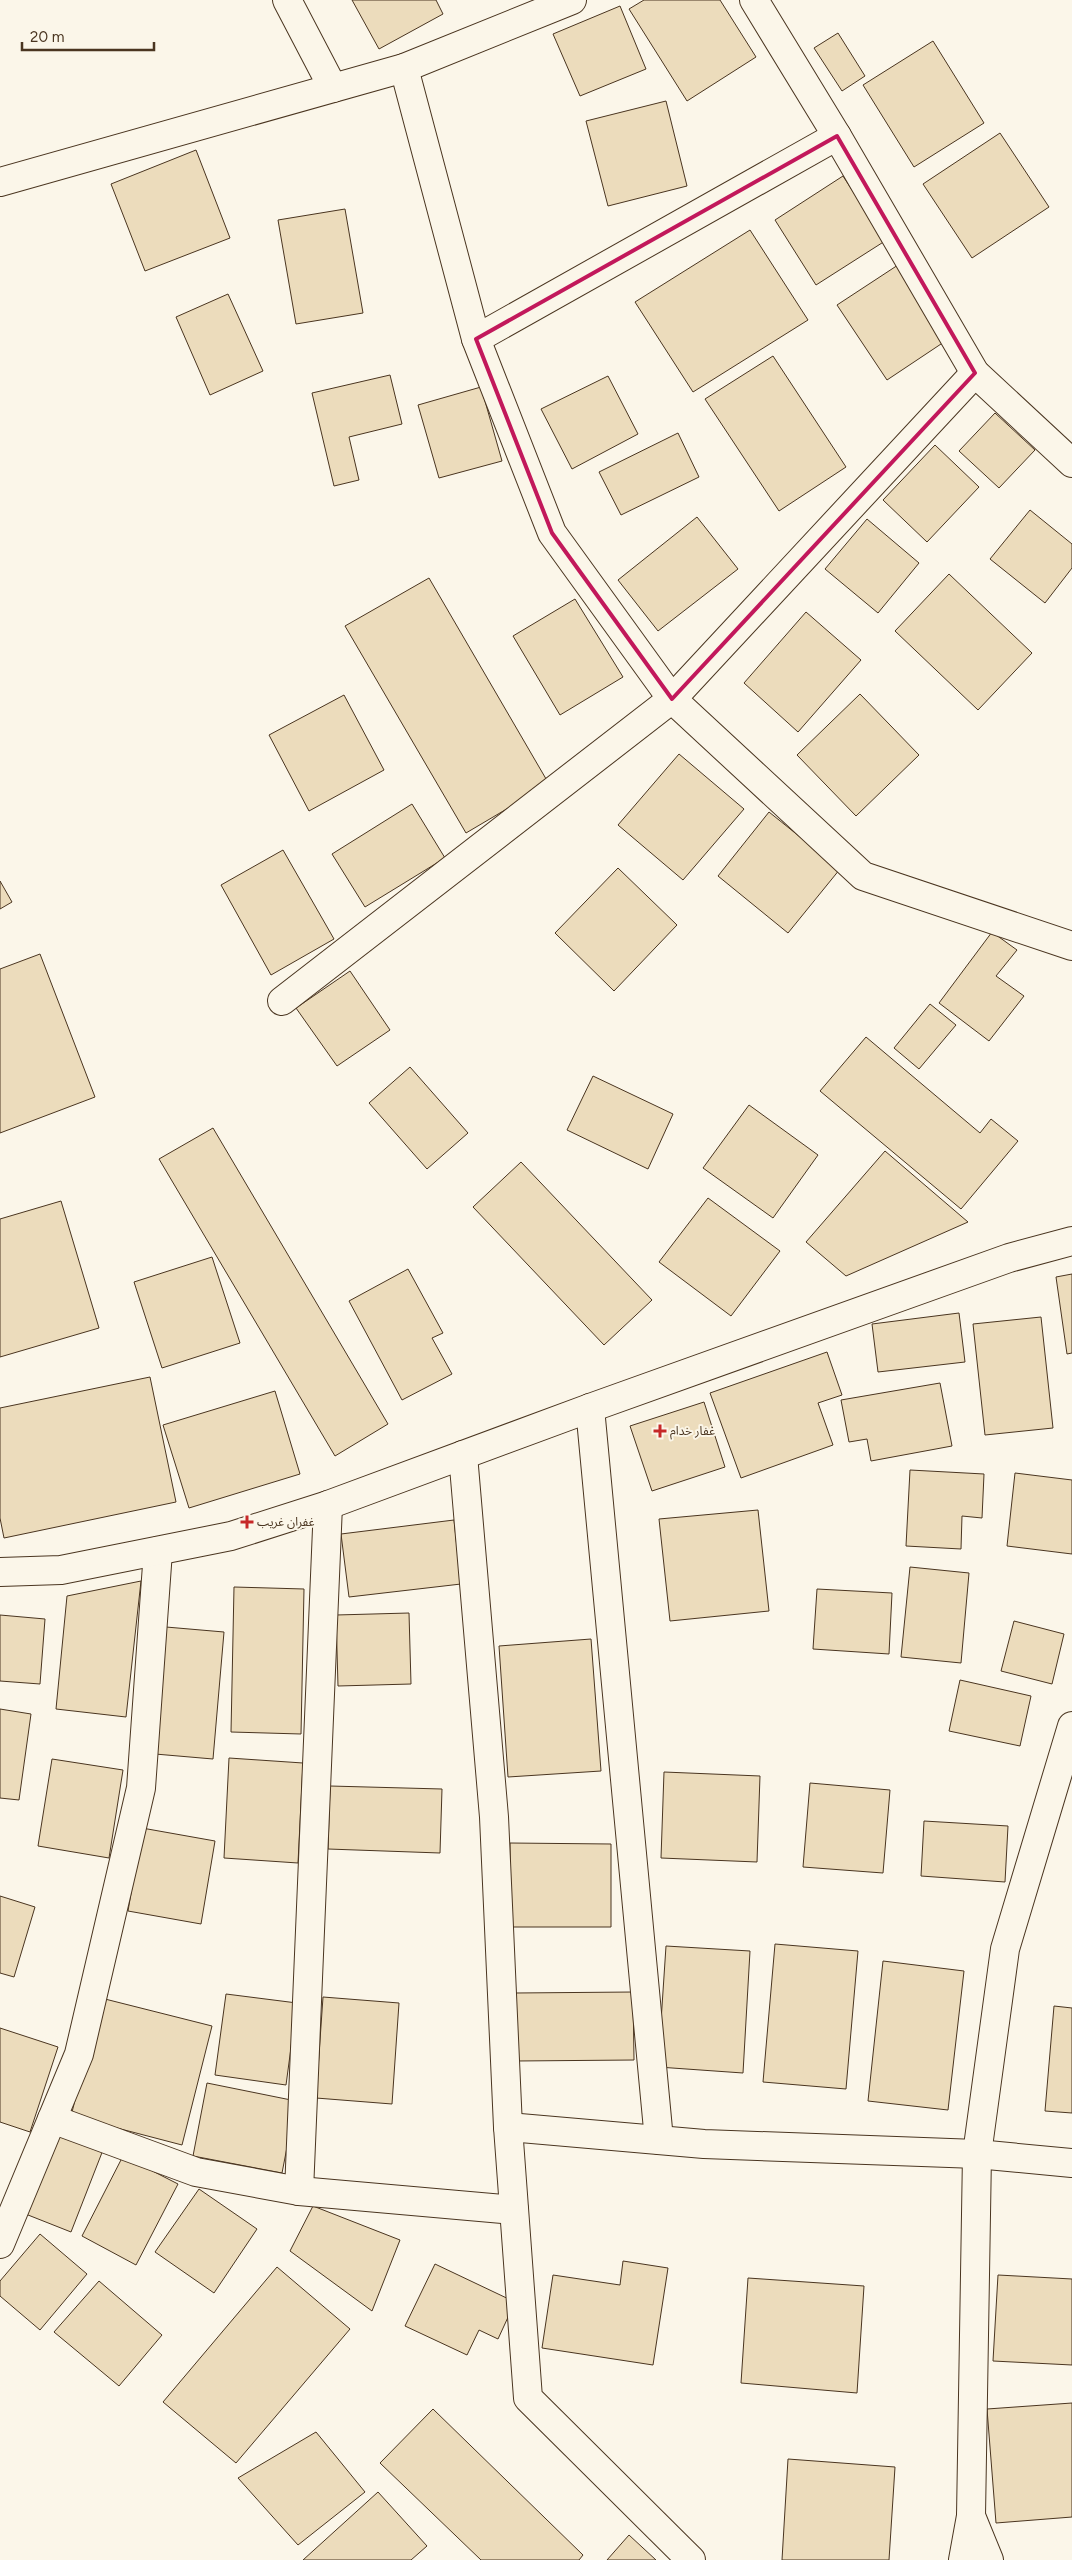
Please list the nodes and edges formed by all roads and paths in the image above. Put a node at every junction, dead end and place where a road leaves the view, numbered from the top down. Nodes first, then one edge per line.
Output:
1 (287, 0) edge
2 (572, 0) edge
3 (754, 0) edge
4 (404, 68) junction
5 (333, 88) junction
6 (837, 136) junction
7 (0, 182) edge
8 (476, 339) junction
9 (975, 372) junction
10 (1072, 463) edge
11 (672, 699) junction
12 (1072, 946) edge
13 (282, 1001) dead end
14 (1072, 1241) edge
15 (590, 1408) junction
16 (463, 1455) junction
17 (328, 1505) junction
18 (158, 1551) junction
19 (0, 1572) edge
20 (1072, 1726) edge
21 (52, 2119) junction
22 (508, 2127) junction
23 (659, 2140) junction
24 (977, 2154) junction
25 (1072, 2163) edge
26 (299, 2191) junction
27 (514, 2210) junction
28 (0, 2244) edge
29 (971, 2516) junction
30 (691, 2560) edge
31 (963, 2560) edge
32 (989, 2560) edge

1 - 5 street
2 - 4 street
3 - 6 street
4 - 5 street
4 - 8 street
5 - 7 street
6 - 8 street
6 - 9 street
8 - 11 street
9 - 10 street
9 - 11 street
11 - 12 street
11 - 13 street
14 - 15 street
15 - 16 street
15 - 23 street
16 - 17 street
16 - 22 street
17 - 18 street
17 - 26 street
18 - 19 street
18 - 21 street
20 - 24 street
21 - 26 street
21 - 28 street
22 - 23 street
22 - 27 street
23 - 24 street
24 - 25 street
24 - 29 street
26 - 27 street
27 - 30 street
29 - 31 street
29 - 32 street

